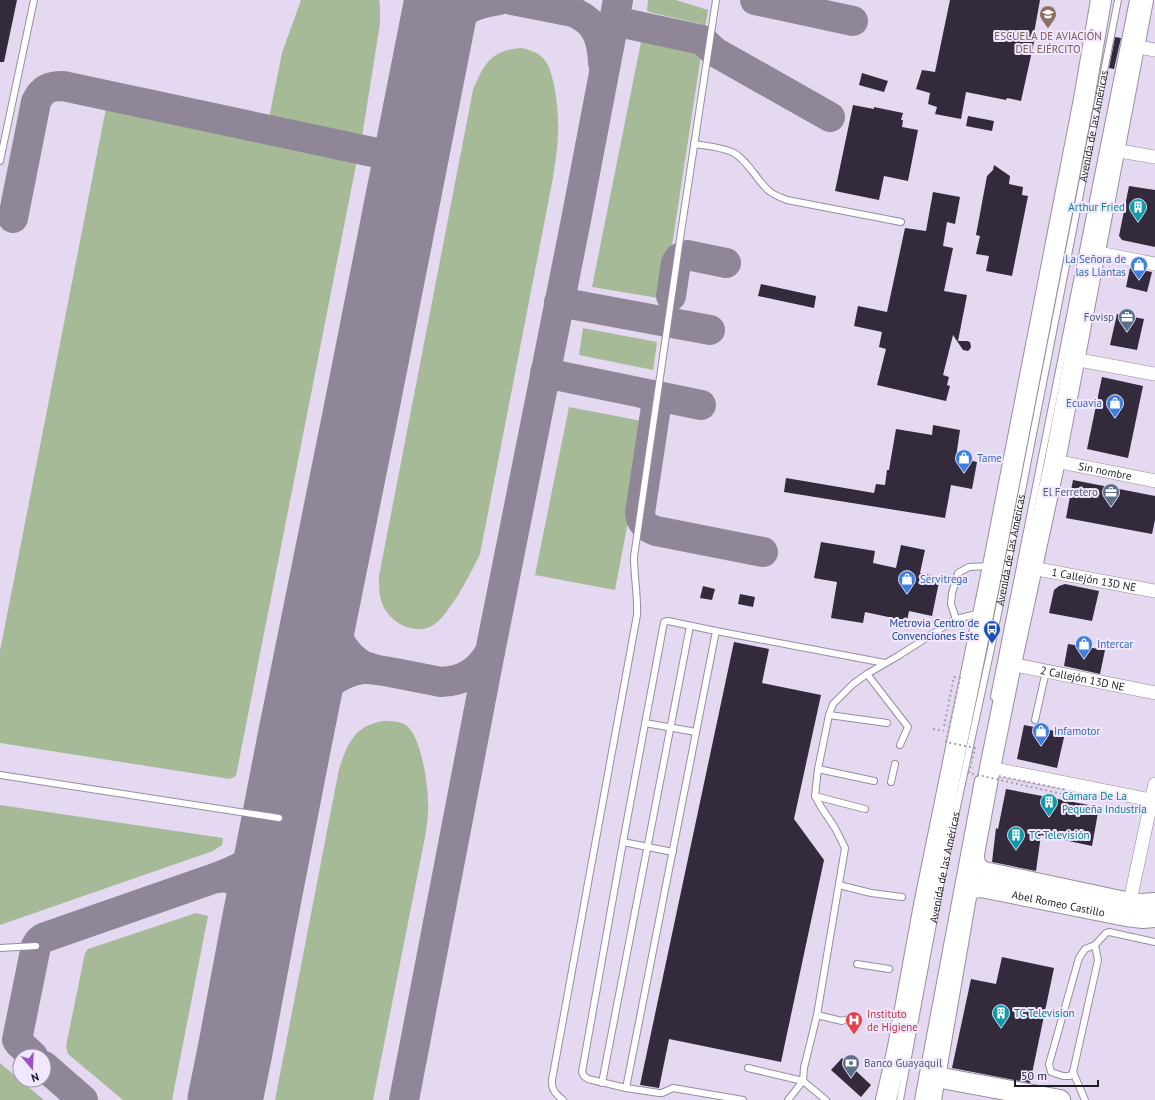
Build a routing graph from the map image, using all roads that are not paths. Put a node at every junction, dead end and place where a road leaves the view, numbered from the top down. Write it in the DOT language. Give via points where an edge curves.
graph roads {
  1 [pos="34,0"];
  2 [pos="716,0"];
  3 [pos="1101,0"];
  4 [pos="1118,0"];
  5 [pos="1133,0"];
  6 [pos="1143,0"];
  7 [pos="1134,46"];
  8 [pos="1155,50"];
  9 [pos="694,144"];
  10 [pos="1114,150"];
  11 [pos="1155,157"];
  12 [pos="0,161"];
  13 [pos="901,222"];
  14 [pos="1094,252"];
  15 [pos="1155,264"];
  16 [pos="1074,359"];
  17 [pos="1155,374"];
  18 [pos="1055,461"];
  19 [pos="1155,481"];
  20 [pos="993,566"];
  21 [pos="1032,568"];
  22 [pos="1155,591"];
  23 [pos="984,612"];
  24 [pos="956,619"];
  25 [pos="690,626"];
  26 [pos="716,631"];
  27 [pos="885,663"];
  28 [pos="1011,664"];
  29 [pos="1046,671"];
  30 [pos="866,674"];
  31 [pos="1155,693"];
  32 [pos="992,706"];
  33 [pos="829,715"];
  34 [pos="1035,720"];
  35 [pos="645,723"];
  36 [pos="887,723"];
  37 [pos="671,727"];
  38 [pos="696,732"];
  39 [pos="900,746"];
  40 [pos="895,764"];
  41 [pos="818,769"];
  42 [pos="989,773"];
  43 [pos="0,775"];
  44 [pos="874,781"];
  45 [pos="891,782"];
  46 [pos="1155,784"];
  47 [pos="815,796"];
  48 [pos="1154,801"];
  49 [pos="865,808"];
  50 [pos="279,818"];
  51 [pos="622,842"];
  52 [pos="648,847"];
  53 [pos="673,852"];
  54 [pos="974,855"];
  55 [pos="838,885"];
  56 [pos="902,897"];
  57 [pos="966,897"];
  58 [pos="1155,902"];
  59 [pos="1128,910"];
  60 [pos="1155,918"];
  61 [pos="1155,942"];
  62 [pos="1094,945"];
  63 [pos="36,946"];
  64 [pos="0,948"];
  65 [pos="857,964"];
  66 [pos="889,969"];
  67 [pos="817,1015"];
  68 [pos="844,1020"];
  69 [pos="748,1068"];
  70 [pos="930,1068"];
  71 [pos="1073,1072"];
  72 [pos="803,1081"];
  73 [pos="602,1083"];
  74 [pos="626,1088"];
  75 [pos="1015,1091"];
  76 [pos="563,1100"];
  77 [pos="743,1100"];
  78 [pos="788,1100"];
  79 [pos="826,1100"];
  80 [pos="886,1100"];
  81 [pos="900,1100"];
  82 [pos="918,1100"];
  83 [pos="931,1100"];
  84 [pos="989,1100"];
  85 [pos="1060,1100"];
  86 [pos="1085,1100"];
  1 -- 12 [label="lane"];
  2 -- 9 [label="lane"];
  3 -- 20 [label="main road, Avenida de las Américas"];
  4 -- 81 [label="lane, Avenida de las Américas" via="992,644 941,881"];
  5 -- 32 [label="lane, Avenida de las Américas"];
  6 -- 7 [label="main road, Avenida de las Américas"];
  7 -- 8 [label="street"];
  7 -- 10 [label="main road, Avenida de las Américas"];
  9 -- 13 [label="lane" via="734,153 768,190 787,200"];
  9 -- 76 [label="lane" via="634,557 637,615 551,1085 554,1092"];
  10 -- 11 [label="street"];
  10 -- 14 [label="main road, Avenida de las Américas"];
  14 -- 15 [label="street"];
  14 -- 16 [label="main road, Avenida de las Américas"];
  16 -- 17 [label="street"];
  16 -- 18 [label="main road, Avenida de las Américas"];
  18 -- 19 [label="street, Sin nombre"];
  18 -- 21 [label="main road, Avenida de las Américas"];
  20 -- 23 [label="main road, Avenida de las Américas"];
  20 -- 24 [label="lane" via="969,567 958,573 951,604"];
  21 -- 22 [label="street, 1 Callejón 13D NE"];
  21 -- 28 [label="main road, Avenida de las Américas"];
  23 -- 24 [label="lane"];
  23 -- 80 [label="main road, Avenida de las Américas"];
  24 -- 27 [label="lane"];
  25 -- 26 [label="lane"];
  25 -- 35 [label="lane" via="664,622"];
  25 -- 37 [label="lane"];
  26 -- 27 [label="lane"];
  26 -- 38 [label="lane"];
  27 -- 30 [label="lane"];
  28 -- 29 [label="street, 2 Callejón 13D NE"];
  28 -- 42 [label="main road, Avenida de las Américas"];
  29 -- 31 [label="street, 2 Callejón 13D NE"];
  29 -- 34 [label="lane"];
  30 -- 33 [label="lane" via="843,693"];
  30 -- 39 [label="lane" via="908,727"];
  33 -- 36 [label="lane"];
  33 -- 41 [label="lane"];
  35 -- 37 [label="lane"];
  35 -- 51 [label="lane"];
  37 -- 38 [label="lane"];
  37 -- 52 [label="lane"];
  38 -- 53 [label="lane"];
  40 -- 45 [label="lane"];
  41 -- 44 [label="lane"];
  41 -- 47 [label="lane"];
  42 -- 48 [label="street"];
  42 -- 54 [label="main road, Avenida de las Américas"];
  42 -- 70 [label="lane, Avenida de las Américas"];
  43 -- 50 [label="lane"];
  46 -- 48 [label="street"];
  47 -- 49 [label="lane"];
  47 -- 55 [label="lane" via="845,848"];
  48 -- 59 [label="street"];
  51 -- 52 [label="lane"];
  51 -- 73 [label="lane" via="582,1072 586,1078"];
  52 -- 53 [label="lane"];
  52 -- 73 [label="lane"];
  53 -- 74 [label="lane"];
  54 -- 57 [label="main road, Avenida de las Américas"];
  54 -- 59 [label="street, Abel Romeo Castillo" via="977,866 984,871"];
  55 -- 56 [label="lane"];
  55 -- 67 [label="lane"];
  57 -- 59 [label="street, Abel Romeo Castillo" via="972,890 981,888"];
  57 -- 70 [label="main road, Avenida de las Américas"];
  58 -- 59 [label="street, Abel Romeo Castillo" via="1141,903"];
  59 -- 60 [label="street, Abel Romeo Castillo" via="1143,919"];
  61 -- 62 [label="lane" via="1109,932"];
  62 -- 71 [label="lane" via="1098,960"];
  62 -- 71 [label="lane" via="1085,950 1079,958 1049,1064 1051,1072 1063,1076 1070,1076"];
  63 -- 64 [label="lane"];
  65 -- 66 [label="lane"];
  67 -- 68 [label="lane"];
  67 -- 72 [label="lane"];
  69 -- 72 [label="lane"];
  70 -- 75 [label="main road"];
  70 -- 82 [label="lane, Avenida de las Américas"];
  70 -- 83 [label="main road, Avenida de las Américas"];
  71 -- 86 [label="lane"];
  72 -- 78 [label="lane"];
  72 -- 79 [label="lane"];
  73 -- 74 [label="lane"];
  74 -- 77 [label="lane" via="661,1094 673,1088"];
  75 -- 84 [label="main road" via="998,1094"];
  75 -- 85 [label="main road"];
}
